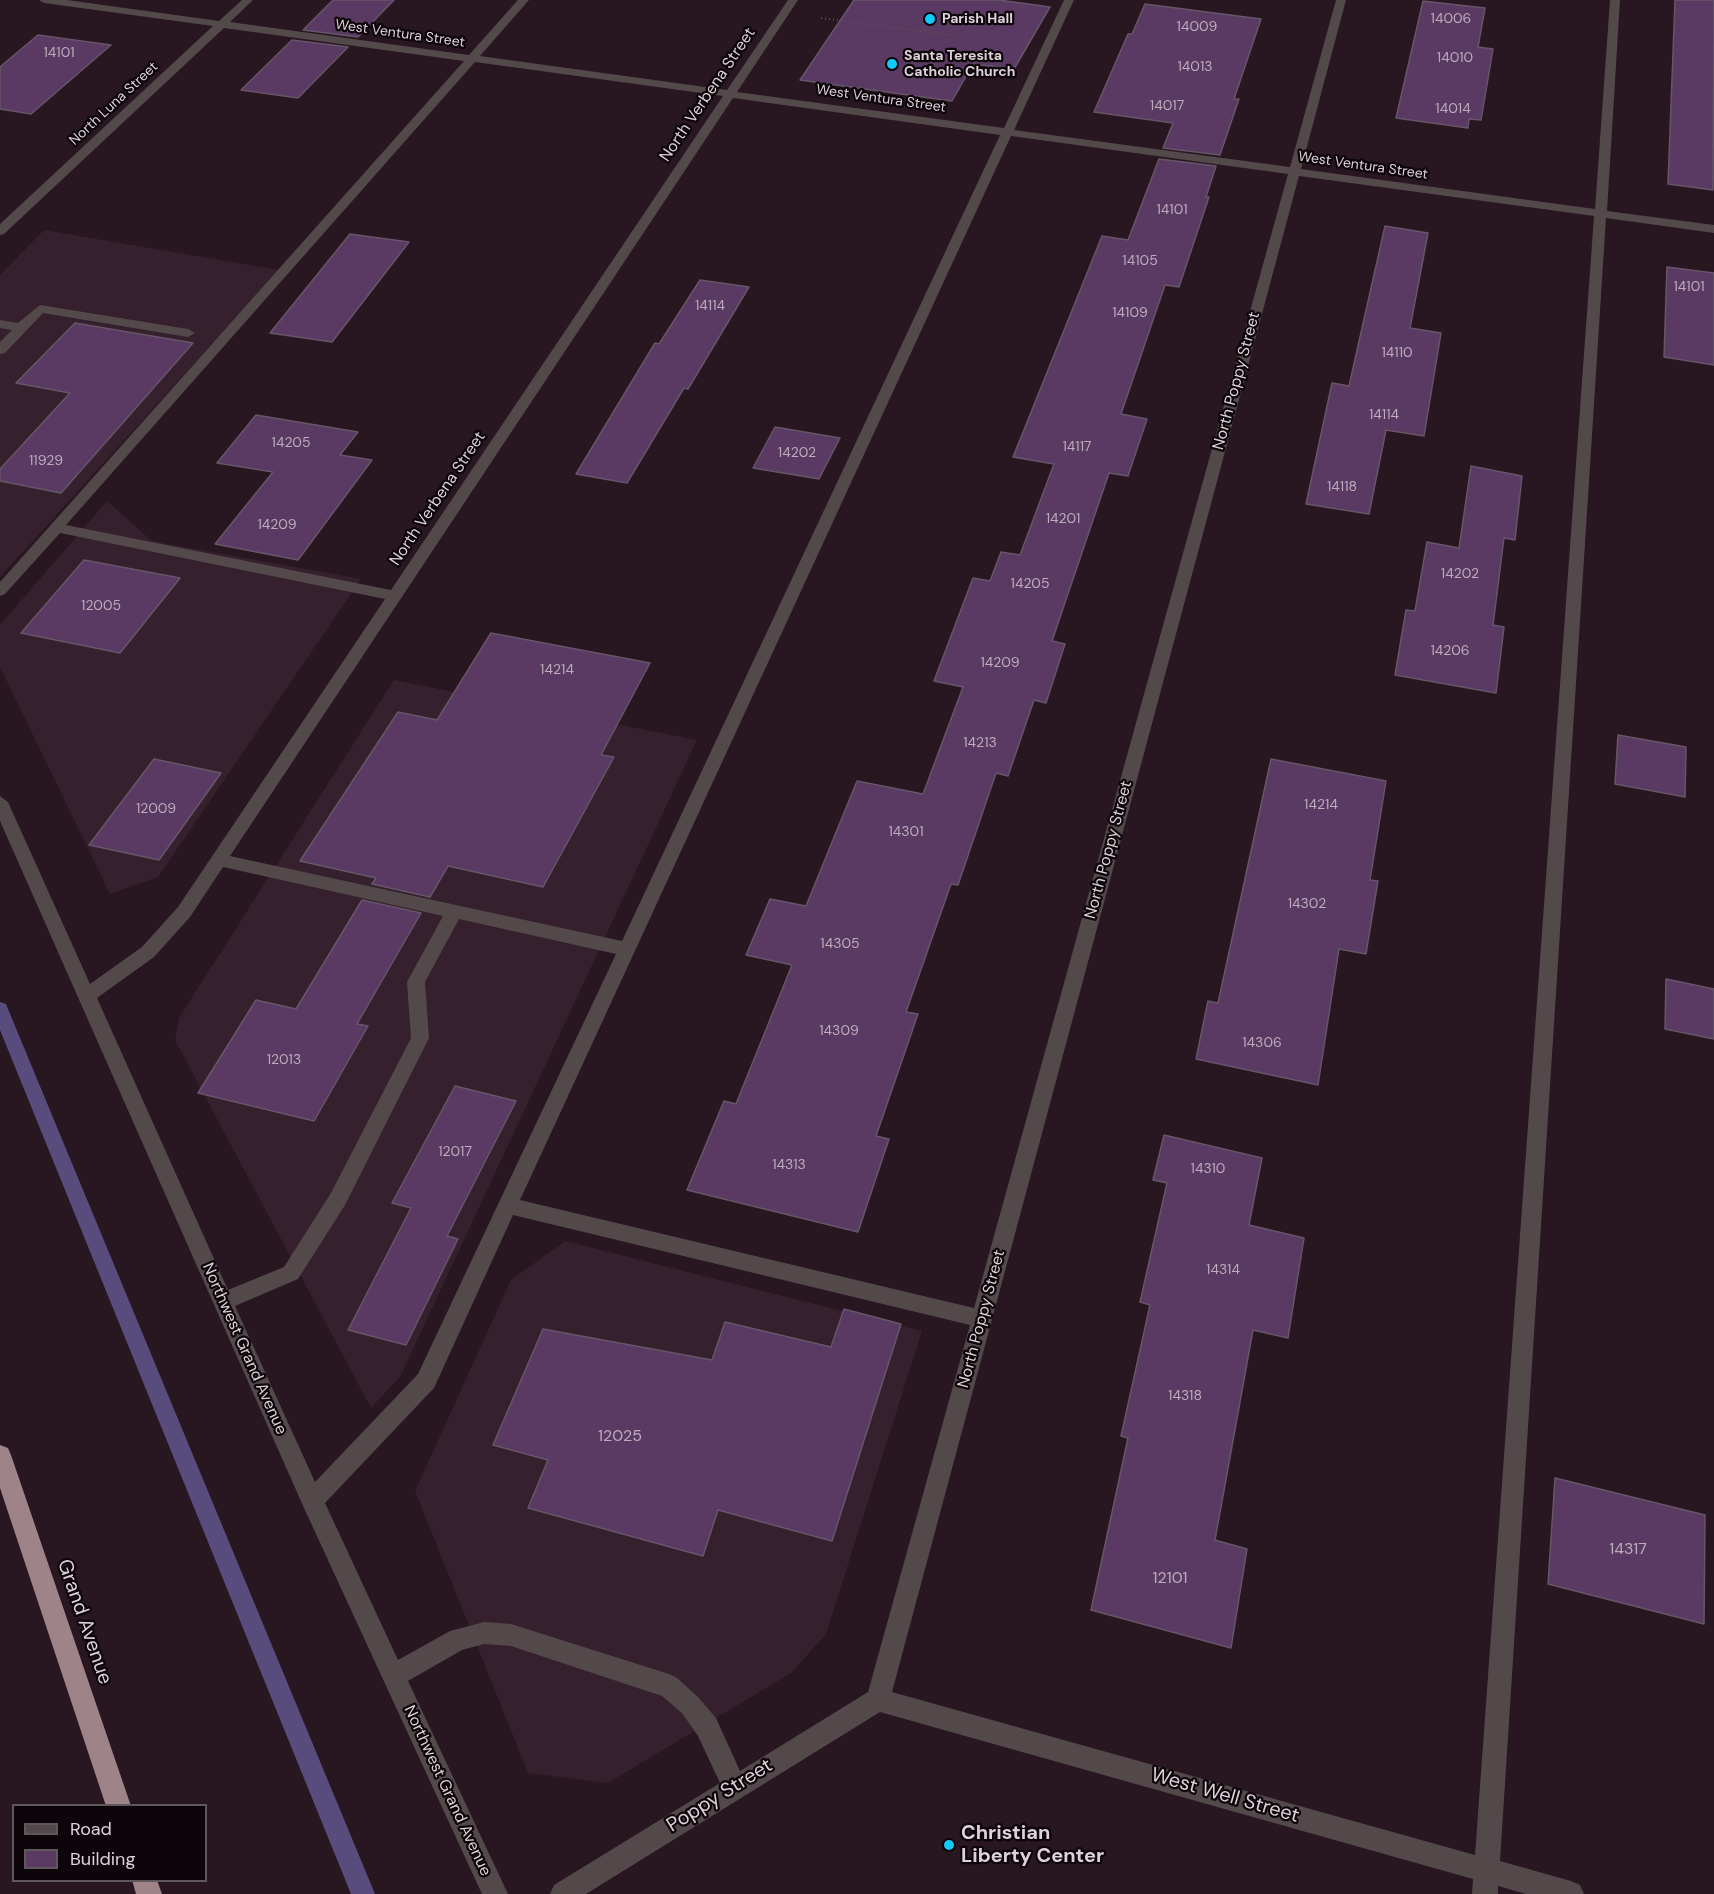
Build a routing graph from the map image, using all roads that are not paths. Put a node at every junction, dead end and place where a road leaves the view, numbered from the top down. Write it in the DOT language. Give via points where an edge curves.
graph roads {
  1 [pos="44,0"];
  2 [pos="248,0"];
  3 [pos="524,0"];
  4 [pos="793,0"];
  5 [pos="1069,0"];
  6 [pos="1341,0"];
  7 [pos="1615,0"];
  8 [pos="221,25"];
  9 [pos="473,58"];
  10 [pos="729,94"];
  11 [pos="1006,132"];
  12 [pos="1294,172"];
  13 [pos="1599,213"];
  14 [pos="1714,229"];
  15 [pos="0,231"];
  16 [pos="0,324"];
  17 [pos="21,328"];
  18 [pos="188,333"];
  19 [pos="0,350"];
  20 [pos="57,528"];
  21 [pos="0,591"];
  22 [pos="395,596"];
  23 [pos="0,802"];
  24 [pos="218,860"];
  25 [pos="453,912"];
  26 [pos="626,949"];
  27 [pos="88,995"];
  28 [pos="507,1205"];
  29 [pos="223,1302"];
  30 [pos="981,1319"];
  31 [pos="0,1455"];
  32 [pos="312,1501"];
  33 [pos="393,1676"];
  34 [pos="878,1700"];
  35 [pos="735,1787"];
  36 [pos="118,1804"];
  37 [pos="1486,1882"];
  38 [pos="495,1894"];
  39 [pos="563,1894"];
  40 [pos="1571,1894"];
  1 -- 8 [label="street, West Ventura Street"];
  2 -- 8 [label="street, North Luna Street"];
  3 -- 9 [label="street"];
  4 -- 10 [label="street, North Verbena Street"];
  5 -- 11 [label="street"];
  6 -- 12 [label="street, North Poppy Street"];
  7 -- 13 [label="street"];
  8 -- 9 [label="street, West Ventura Street"];
  8 -- 15 [label="street, North Luna Street"];
  9 -- 10 [label="street, West Ventura Street"];
  9 -- 20 [label="street"];
  10 -- 11 [label="street, West Ventura Street"];
  10 -- 22 [label="street, North Verbena Street"];
  11 -- 12 [label="street, West Ventura Street"];
  11 -- 26 [label="street"];
  12 -- 13 [label="street, West Ventura Street"];
  12 -- 30 [label="street, North Poppy Street"];
  13 -- 14 [label="street, West Ventura Street"];
  13 -- 37 [label="street"];
  16 -- 17 [label="street"];
  17 -- 18 [label="street" via="40,309"];
  17 -- 19 [label="street"];
  20 -- 21 [label="street"];
  20 -- 22 [label="street"];
  22 -- 24 [label="street, North Verbena Street"];
  23 -- 27 [label="street, Northwest Grand Avenue"];
  24 -- 25 [label="street"];
  24 -- 27 [label="street, North Verbena Street" via="184,912 148,952"];
  25 -- 26 [label="street"];
  25 -- 29 [label="street" via="416,982 420,1038 338,1199 291,1273"];
  26 -- 28 [label="street"];
  27 -- 29 [label="street, Northwest Grand Avenue"];
  28 -- 30 [label="street"];
  28 -- 32 [label="street" via="426,1381"];
  29 -- 32 [label="street, Northwest Grand Avenue"];
  30 -- 34 [label="street, North Poppy Street"];
  31 -- 36 [label="highway, Grand Avenue"];
  32 -- 33 [label="street, Northwest Grand Avenue"];
  33 -- 35 [label="street" via="458,1639 484,1633 511,1635 669,1686 690,1704 707,1727"];
  33 -- 38 [label="street, Northwest Grand Avenue"];
  34 -- 35 [label="street, Poppy Street"];
  34 -- 37 [label="street, West Well Street"];
  35 -- 39 [label="street, Poppy Street"];
  37 -- 40 [label="street, West Well Street"];
}
